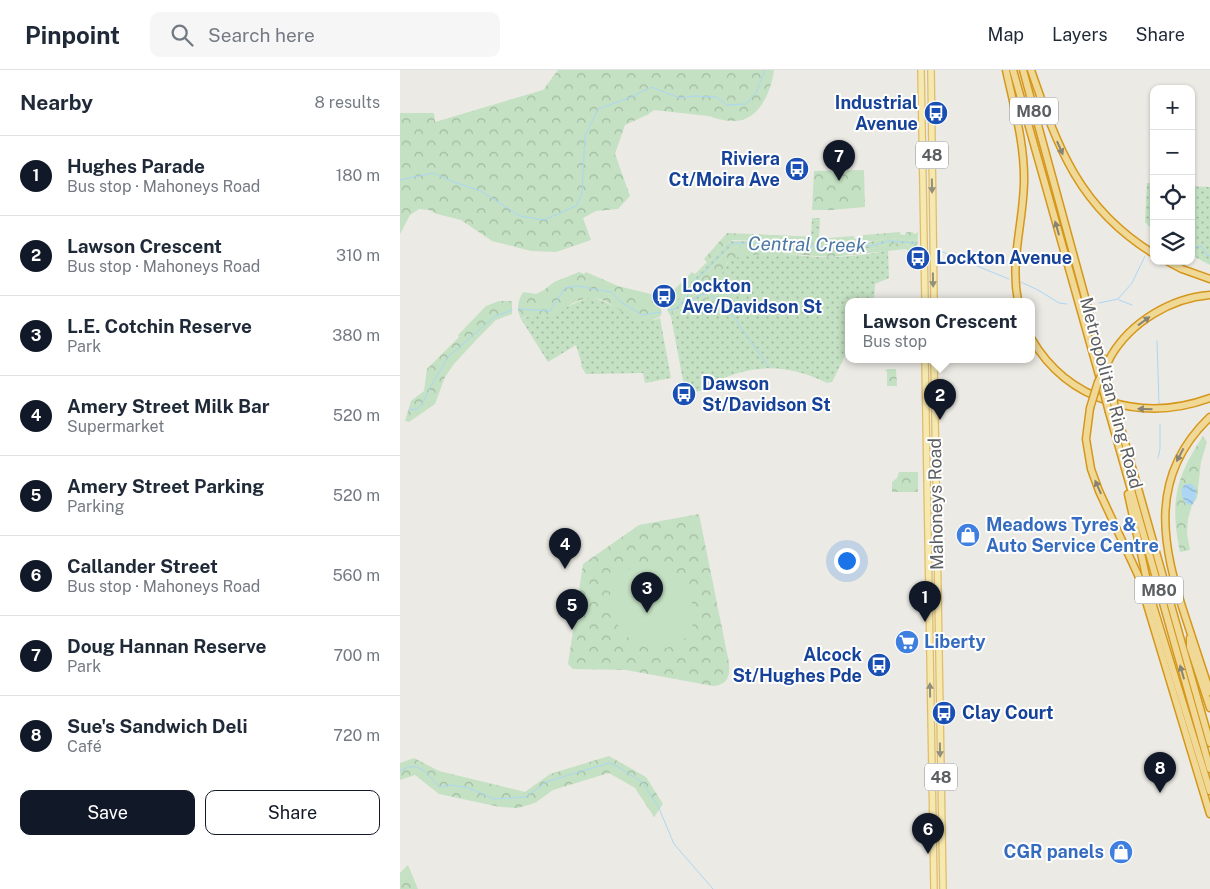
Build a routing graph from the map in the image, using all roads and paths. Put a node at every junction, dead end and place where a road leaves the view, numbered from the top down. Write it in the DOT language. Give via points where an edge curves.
graph roads {
  1 [pos="922,70"];
  2 [pos="931,70"];
  3 [pos="1006,70"];
  4 [pos="1013,70"];
  5 [pos="1023,70"];
  6 [pos="1031,70"];
  7 [pos="924,224"];
  8 [pos="933,224"];
  9 [pos="1150,251"];
  10 [pos="1174,265"];
  11 [pos="1210,279"];
  12 [pos="1210,295"];
  13 [pos="925,298"];
  14 [pos="934,298"];
  15 [pos="1017,298"];
  16 [pos="1035,344"];
  17 [pos="925,363"];
  18 [pos="934,363"];
  19 [pos="1210,398"];
  20 [pos="1210,417"];
  21 [pos="1124,467"];
  22 [pos="1190,632"];
  23 [pos="1182,646"];
  24 [pos="1160,647"];
  25 [pos="1210,692"];
  26 [pos="1210,708"];
  27 [pos="1210,728"];
  28 [pos="1210,743"];
  29 [pos="1210,769"];
  30 [pos="1210,791"];
  31 [pos="1210,803"];
  32 [pos="1210,814"];
  33 [pos="942,851"];
  34 [pos="933,852"];
  35 [pos="934,889"];
  36 [pos="942,889"];
  1 -- 7 [label="main road, 48"];
  2 -- 8 [label="main road, 48, one-way"];
  3 -- 15 [label="highway" via="1023,166 1023,195 1014,265"];
  21 -- 4 [label="highway, Metropolitan Ring Road / M80, one-way, bridge"];
  5 -- 23 [label="highway, Metropolitan Ring Road / M80, bridge"];
  6 -- 9 [label="highway, one-way" via="1056,140 1074,175 1116,225"];
  7 -- 8 [label="main road"];
  7 -- 13 [label="main road, 48"];
  8 -- 14 [label="main road, 48, one-way"];
  10 -- 11 [label="highway"];
  24 -- 12 [label="highway, one-way, bridge" via="1138,575 1091,468 1086,440 1090,408 1111,356 1128,334 1150,316 1182,301"];
  19 -- 16 [label="highway, one-way" via="1159,409 1110,401 1069,382 1048,363"];
  34 -- 17 [label="main road, Mahoneys Road / 48, one-way"];
  18 -- 33 [label="main road, Mahoneys Road / 48, one-way"];
  20 -- 22 [label="highway, one-way" via="1191,438 1178,460 1169,481 1165,505 1170,567"];
  29 -- 21 [label="highway, Metropolitan Ring Road / M80, one-way"];
  21 -- 30 [label="highway" via="1151,599"];
  22 -- 25 [label="highway"];
  22 -- 26 [label="highway" via="1190,647"];
  23 -- 27 [label="highway"];
  23 -- 28 [label="highway, Metropolitan Ring Road / M80"];
  24 -- 31 [label="highway"];
  24 -- 32 [label="highway"];
  33 -- 34 [label="main road"];
  33 -- 36 [label="main road, Mahoneys Road / 48"];
  34 -- 35 [label="main road, Mahoneys Road / 48"];
}
